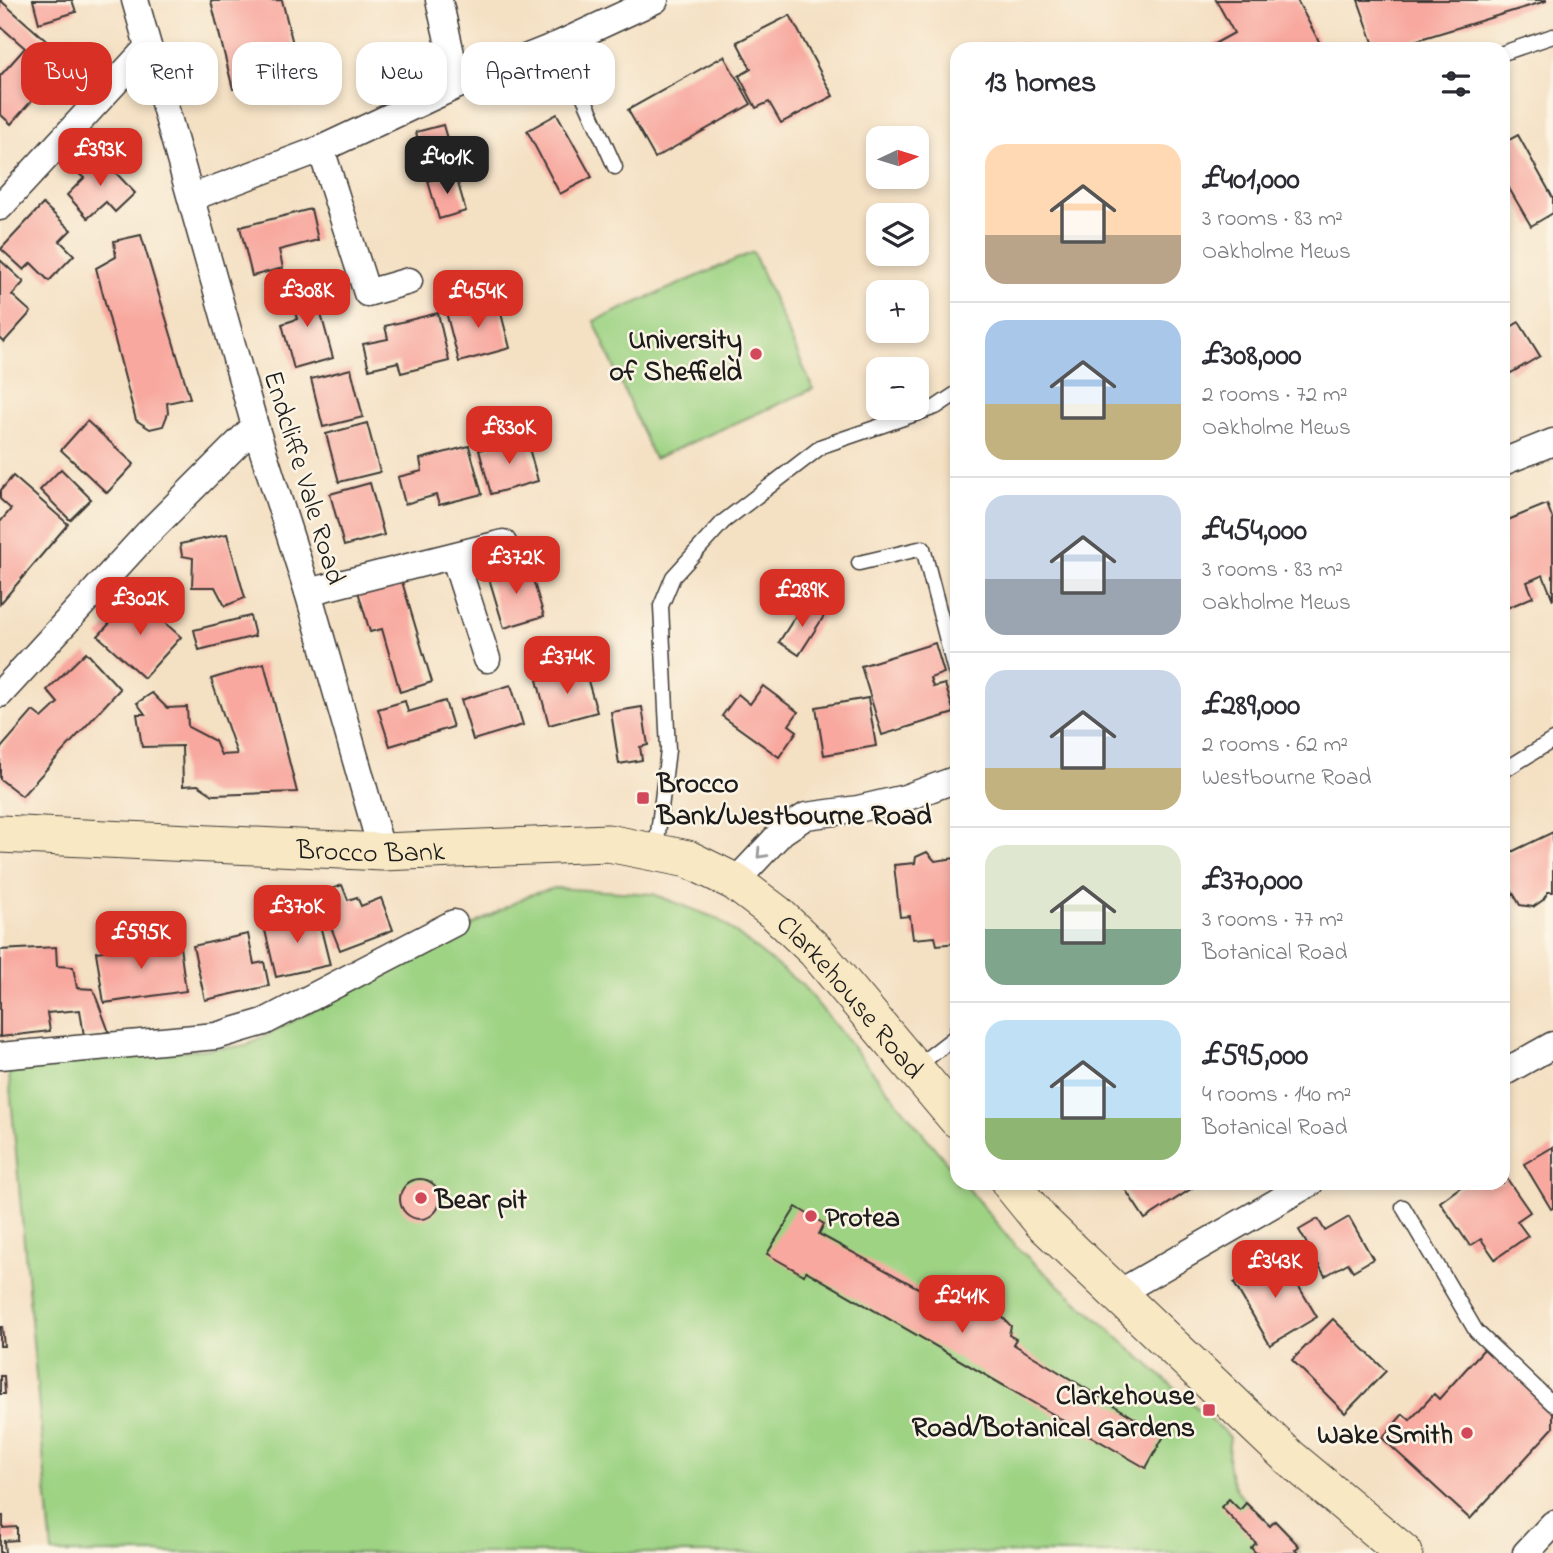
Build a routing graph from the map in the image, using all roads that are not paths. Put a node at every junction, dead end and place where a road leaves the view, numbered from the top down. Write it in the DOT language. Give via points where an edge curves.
graph roads {
  1 [pos="135,0"];
  2 [pos="439,0"];
  3 [pos="655,0"];
  4 [pos="1553,36"];
  5 [pos="147,42"];
  6 [pos="564,42"];
  7 [pos="1510,51"];
  8 [pos="126,71"];
  9 [pos="461,84"];
  10 [pos="458,85"];
  11 [pos="165,105"];
  12 [pos="587,105"];
  13 [pos="321,149"];
  14 [pos="615,167"];
  15 [pos="193,197"];
  16 [pos="0,208"];
  17 [pos="409,281"];
  18 [pos="950,398"];
  19 [pos="255,426"];
  20 [pos="1553,442"];
  21 [pos="1510,459"];
  22 [pos="503,543"];
  23 [pos="454,556"];
  24 [pos="859,563"];
  25 [pos="308,592"];
  26 [pos="950,652"];
  27 [pos="487,659"];
  28 [pos="0,694"];
  29 [pos="1553,740"];
  30 [pos="1510,767"];
  31 [pos="950,787"];
  32 [pos="0,834"];
  33 [pos="382,852"];
  34 [pos="656,852"];
  35 [pos="735,882"];
  36 [pos="454,923"];
  37 [pos="950,1041"];
  38 [pos="1553,1045"];
  39 [pos="0,1056"];
  40 [pos="915,1068"];
  41 [pos="1510,1069"];
  42 [pos="950,1110"];
  43 [pos="1016,1190"];
  44 [pos="1298,1190"];
  45 [pos="1403,1207"];
  46 [pos="1117,1294"];
  47 [pos="1553,1404"];
  48 [pos="1553,1524"];
  49 [pos="1404,1553"];
  50 [pos="1526,1553"];
  1 -- 5 [label="street, Endcliffe Vale Road"];
  2 -- 10 [label="street"];
  3 -- 6 [label="street"];
  4 -- 7 [label="lane"];
  8 -- 16 [label="street"];
  9 -- 10 [label="street"];
  10 -- 13 [label="street"];
  11 -- 15 [label="street, Endcliffe Vale Road"];
  12 -- 14 [label="lane"];
  13 -- 15 [label="street"];
  13 -- 17 [label="street" via="367,293"];
  15 -- 19 [label="street, Endcliffe Vale Road"];
  18 -- 34 [label="lane" via="936,407 821,446 723,522 673,577 661,606 668,750"];
  19 -- 25 [label="street, Endcliffe Vale Road"];
  19 -- 28 [label="street" via="146,535"];
  20 -- 21 [label="street"];
  22 -- 23 [label="street"];
  23 -- 25 [label="street"];
  23 -- 27 [label="street"];
  24 -- 26 [label="lane" via="923,548"];
  25 -- 33 [label="street, Endcliffe Vale Road"];
  29 -- 30 [label="lane"];
  31 -- 35 [label="street, one-way" via="858,809 806,816 782,832"];
  32 -- 33 [label="main road, Brocco Bank"];
  33 -- 34 [label="main road, Brocco Bank" via="608,843"];
  34 -- 35 [label="main road, Brocco Bank" via="688,859"];
  35 -- 40 [label="main road, Clarkehouse Road" via="815,950"];
  36 -- 39 [label="street" via="264,1022 216,1036"];
  37 -- 40 [label="lane"];
  38 -- 41 [label="street"];
  40 -- 42 [label="main road, Clarkehouse Road"];
  43 -- 46 [label="main road" via="1041,1221"];
  44 -- 46 [label="street"];
  45 -- 47 [label="lane" via="1476,1331"];
  46 -- 49 [label="main road" via="1289,1457"];
  48 -- 50 [label="street"];
}
